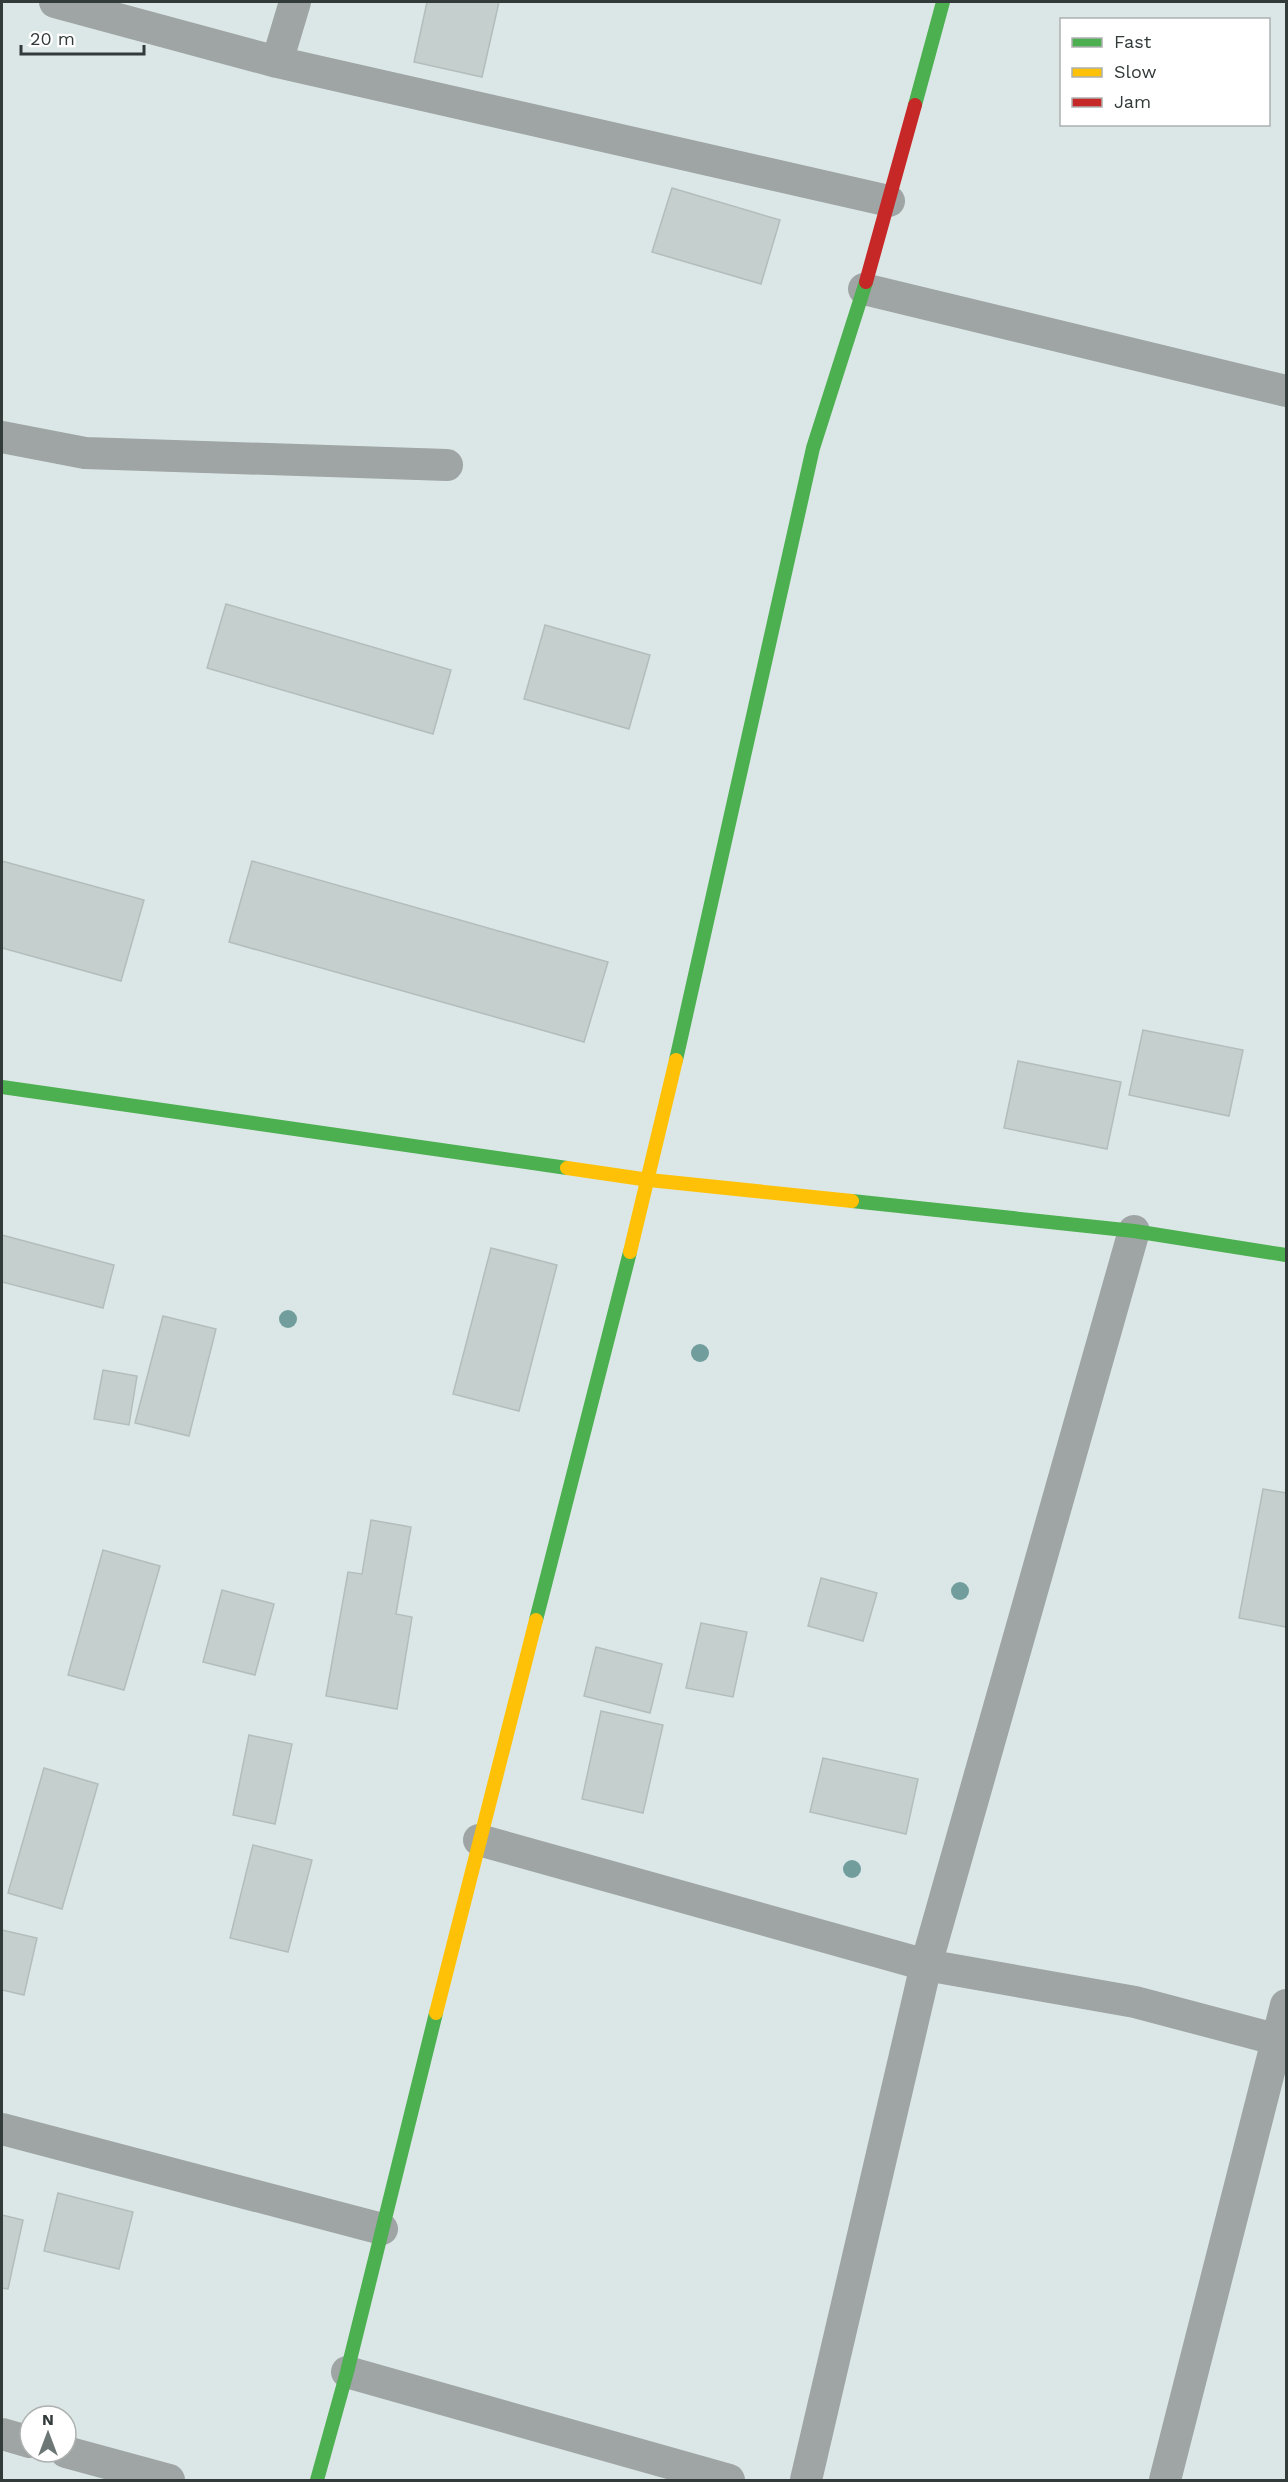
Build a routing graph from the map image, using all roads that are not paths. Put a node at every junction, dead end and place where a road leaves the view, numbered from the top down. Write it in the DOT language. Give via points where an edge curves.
graph roads {
  1 [pos="55,2"];
  2 [pos="295,2"];
  3 [pos="943,2"];
  4 [pos="277,62"];
  5 [pos="889,201"];
  6 [pos="864,289"];
  7 [pos="1287,391"];
  8 [pos="2,437"];
  9 [pos="447,465"];
  10 [pos="2,1087"];
  11 [pos="650,1180"];
  12 [pos="1134,1231"];
  13 [pos="1287,1255"];
  14 [pos="479,1840"];
  15 [pos="926,1965"];
  16 [pos="1287,2005"];
  17 [pos="1283,2041"];
  18 [pos="2,2129"];
  19 [pos="382,2229"];
  20 [pos="347,2372"];
  21 [pos="2,2434"];
  22 [pos="18,2439"];
  23 [pos="78,2455"];
  24 [pos="169,2481"];
  25 [pos="317,2481"];
  26 [pos="729,2481"];
  27 [pos="806,2481"];
  28 [pos="1165,2481"];
  1 -- 4 [label="street"];
  2 -- 4 [label="street"];
  3 -- 5 [label="street"];
  4 -- 5 [label="street"];
  5 -- 6 [label="street"];
  6 -- 7 [label="street"];
  6 -- 11 [label="street" via="813,448"];
  8 -- 9 [label="street" via="85,453"];
  10 -- 11 [label="street"];
  11 -- 12 [label="street"];
  11 -- 14 [label="street"];
  12 -- 13 [label="street"];
  12 -- 15 [label="street"];
  14 -- 15 [label="street"];
  14 -- 19 [label="street"];
  15 -- 17 [label="street" via="1135,2002"];
  15 -- 27 [label="street"];
  16 -- 17 [label="street"];
  17 -- 28 [label="street"];
  18 -- 19 [label="street"];
  19 -- 20 [label="street"];
  20 -- 25 [label="street"];
  20 -- 26 [label="street"];
  21 -- 22 [label="street"];
  23 -- 24 [label="street"];
}
